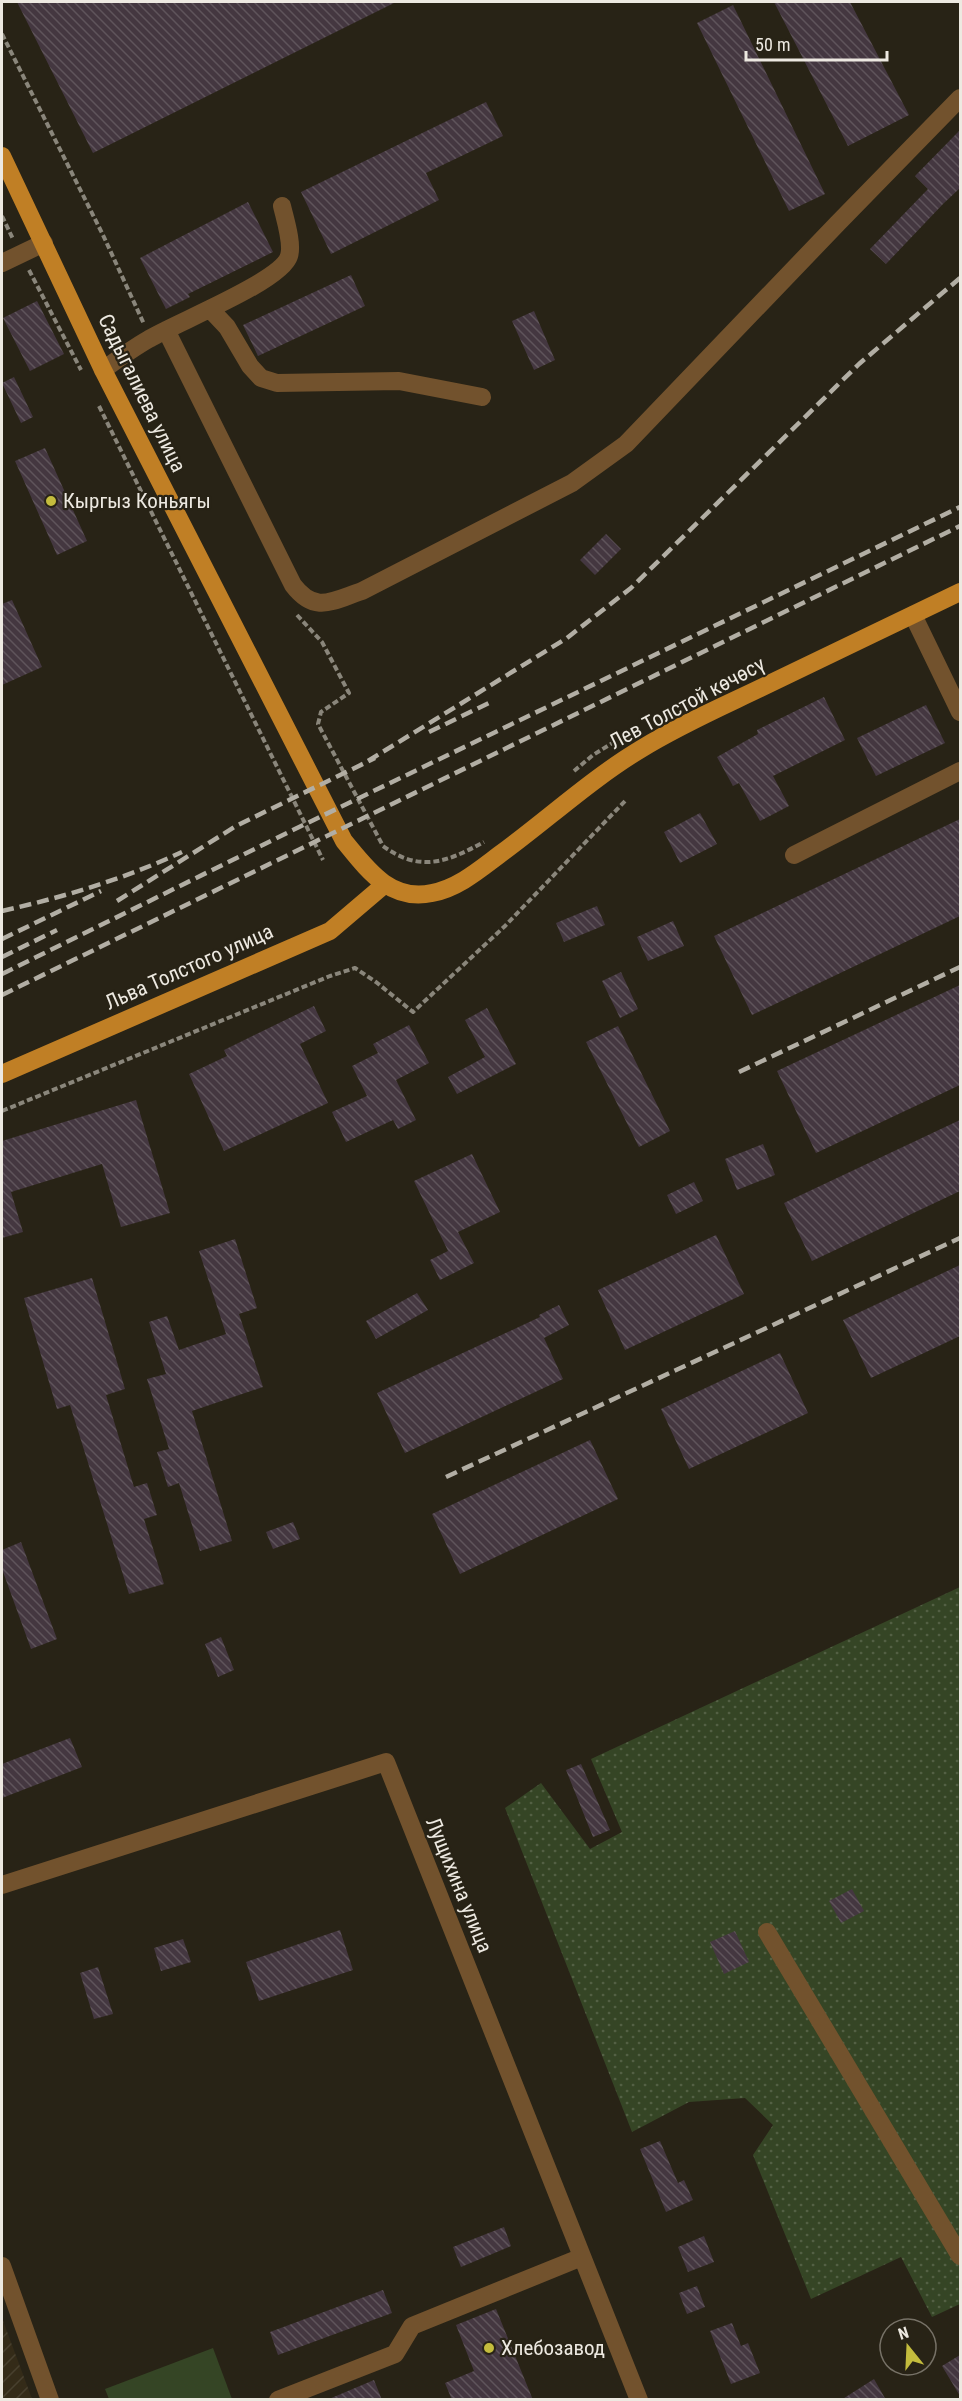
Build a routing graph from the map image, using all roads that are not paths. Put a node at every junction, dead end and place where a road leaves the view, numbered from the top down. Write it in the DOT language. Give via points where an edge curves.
graph roads {
  1 [pos="960,98"];
  2 [pos="2,156"];
  3 [pos="282,206"];
  4 [pos="44,243"];
  5 [pos="2,263"];
  6 [pos="210,309"];
  7 [pos="166,330"];
  8 [pos="103,369"];
  9 [pos="482,397"];
  10 [pos="960,592"];
  11 [pos="913,615"];
  12 [pos="960,712"];
  13 [pos="960,771"];
  14 [pos="794,855"];
  15 [pos="384,885"];
  16 [pos="2,1074"];
  17 [pos="2,1885"];
  18 [pos="767,1932"];
  19 [pos="960,2256"];
  20 [pos="582,2257"];
  21 [pos="2,2266"];
  22 [pos="50,2400"];
  23 [pos="278,2400"];
  24 [pos="639,2400"];
  1 -- 7 [label="street" via="626,444 572,483 362,591 336,600 313,603 293,585"];
  2 -- 4 [label="main road, Садыгалиева улица"];
  3 -- 6 [label="street" via="290,256 278,272"];
  4 -- 5 [label="street"];
  4 -- 8 [label="main road, Садыгалиева улица"];
  6 -- 7 [label="street"];
  6 -- 9 [label="street" via="261,378 277,383 399,381"];
  7 -- 8 [label="street"];
  8 -- 15 [label="main road, Садыгалиева улица" via="344,841"];
  10 -- 11 [label="main road, Лев Толстой көчөсү"];
  11 -- 12 [label="street"];
  11 -- 15 [label="main road, Лев Толстой көчөсү" via="695,719 641,749 464,881 432,893 410,893"];
  13 -- 14 [label="street"];
  15 -- 16 [label="main road, Льва Толстого улица" via="330,931"];
  17 -- 20 [label="street, Лущихина улица" via="386,1762"];
  18 -- 19 [label="street"];
  20 -- 23 [label="street" via="412,2326 395,2354"];
  20 -- 24 [label="street, Лущихина улица"];
  21 -- 22 [label="street"];
}
